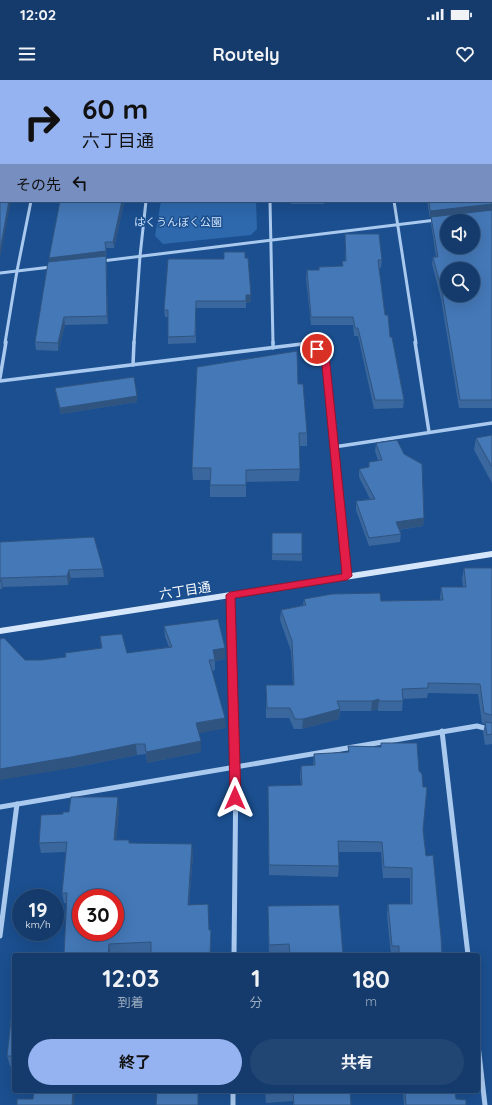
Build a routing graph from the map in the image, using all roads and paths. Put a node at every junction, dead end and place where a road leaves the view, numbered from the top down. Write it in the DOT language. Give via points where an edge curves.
graph roads {
  1 [pos="31,202"];
  2 [pos="146,202"];
  3 [pos="270,202"];
  4 [pos="394,202"];
  5 [pos="437,220"];
  6 [pos="398,224"];
  7 [pos="271,240"];
  8 [pos="140,256"];
  9 [pos="94,262"];
  10 [pos="56,266"];
  11 [pos="17,271"];
  12 [pos="0,273"];
  13 [pos="273,348"];
  14 [pos="133,365"];
  15 [pos="0,379"];
  16 [pos="492,423"];
  17 [pos="429,432"];
  18 [pos="334,446"];
  19 [pos="492,554"];
  20 [pos="347,576"];
  21 [pos="230,595"];
  22 [pos="0,631"];
  23 [pos="492,730"];
  24 [pos="442,732"];
  25 [pos="236,766"];
  26 [pos="17,804"];
  27 [pos="0,807"];
  28 [pos="0,936"];
  29 [pos="234,953"];
  30 [pos="468,953"];
  31 [pos="480,1062"];
  32 [pos="233,1093"];
  33 [pos="233,1105"];
  34 [pos="485,1105"];
  1 -- 11 [label="street"];
  2 -- 8 [label="street"];
  3 -- 7 [label="street"];
  4 -- 6 [label="street"];
  5 -- 6 [label="street"];
  6 -- 7 [label="street"];
  6 -- 17 [label="street"];
  7 -- 8 [label="street"];
  7 -- 13 [label="street"];
  8 -- 9 [label="street"];
  8 -- 14 [label="street"];
  10 -- 11 [label="street"];
  11 -- 12 [label="street"];
  11 -- 15 [label="street"];
  13 -- 14 [label="street"];
  13 -- 18 [label="street" via="310,343 325,355"];
  14 -- 15 [label="street"];
  16 -- 17 [label="street"];
  17 -- 18 [label="street"];
  18 -- 20 [label="street"];
  19 -- 20 [label="street, 六丁目通"];
  20 -- 21 [label="street, 六丁目通"];
  21 -- 22 [label="street, 六丁目通"];
  21 -- 25 [label="street"];
  23 -- 24 [label="street" via="476,726"];
  24 -- 25 [label="street"];
  24 -- 30 [label="street"];
  25 -- 26 [label="street"];
  25 -- 29 [label="street"];
  26 -- 27 [label="street"];
  26 -- 28 [label="street"];
  31 -- 34 [label="street"];
  32 -- 33 [label="street"];
}
